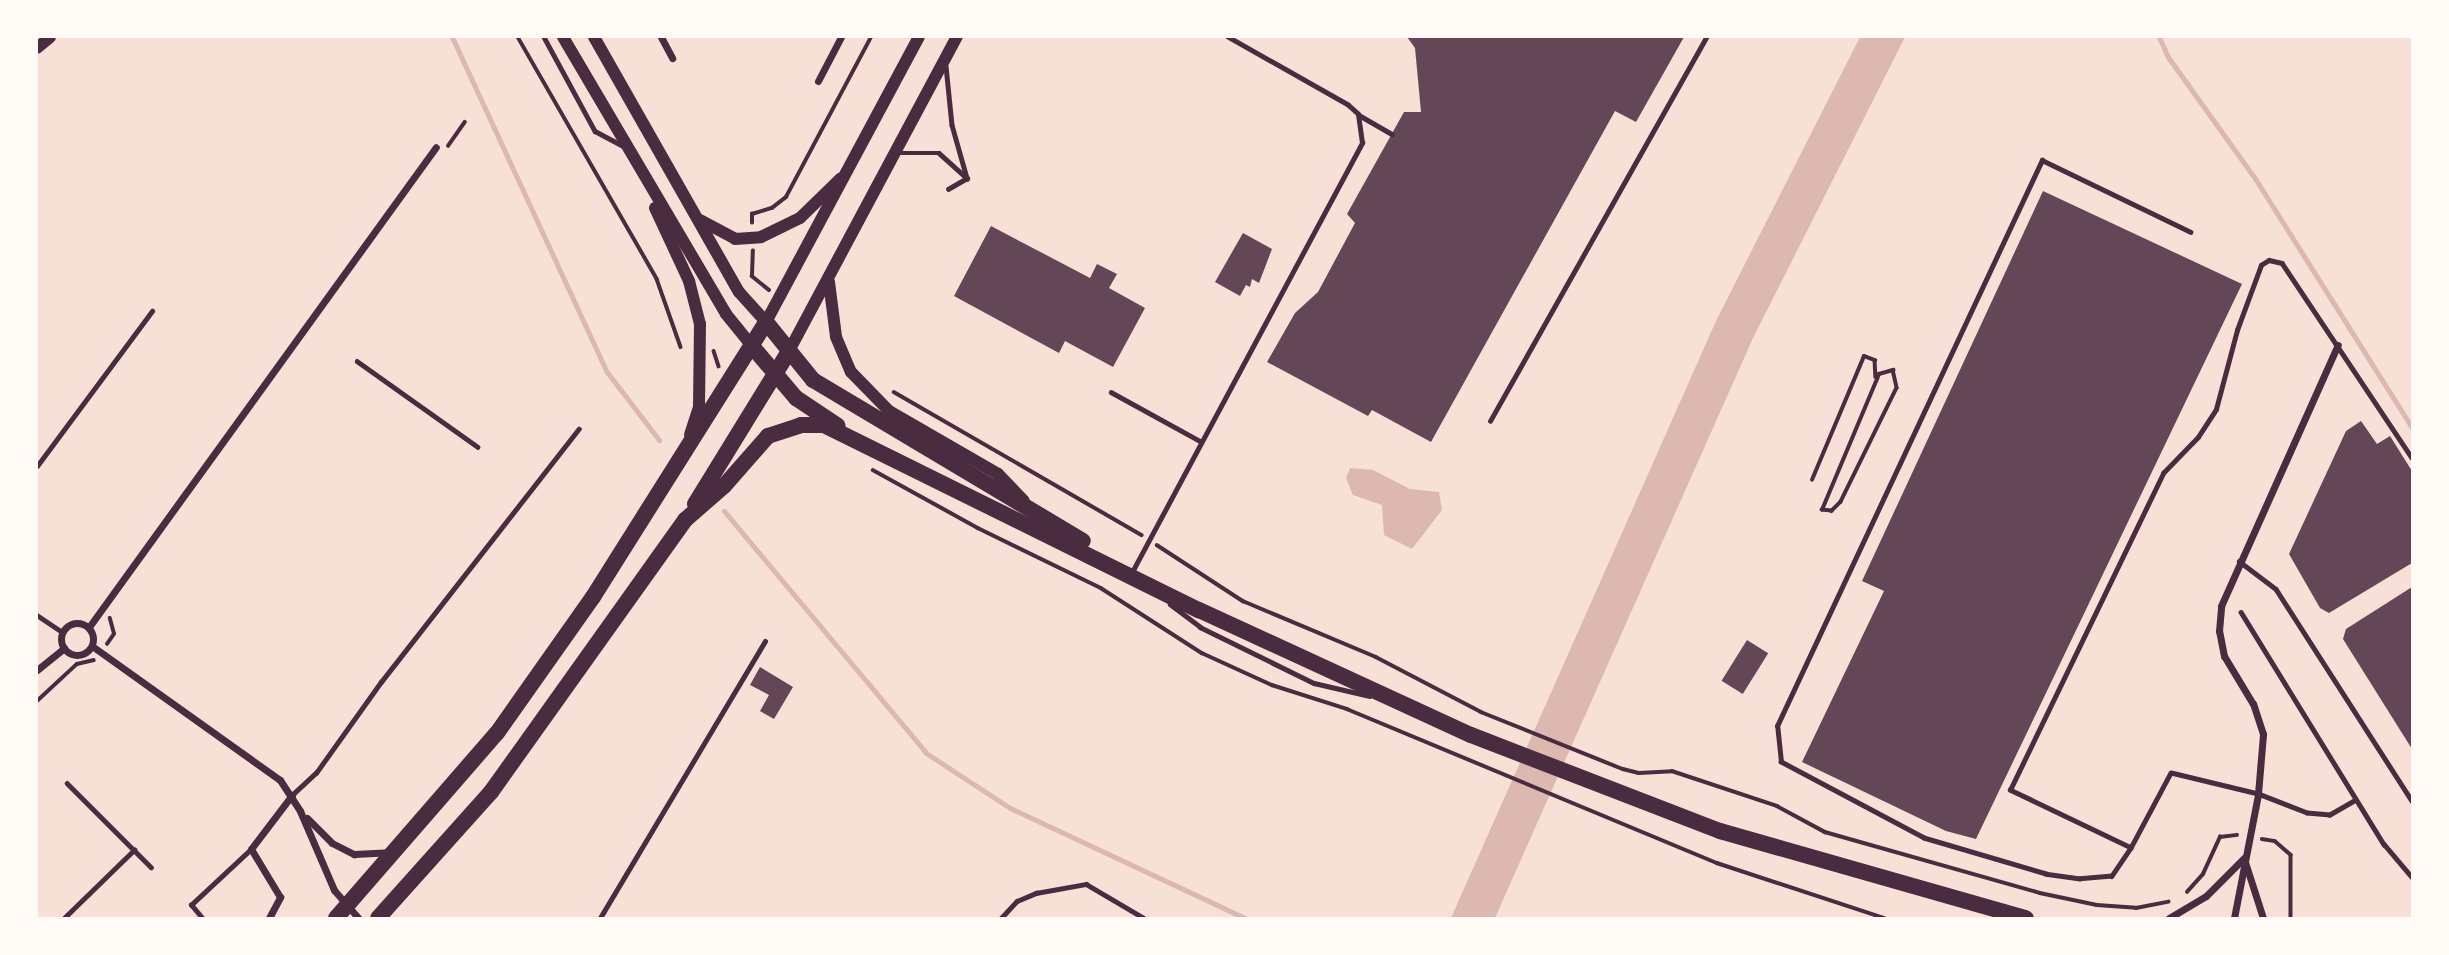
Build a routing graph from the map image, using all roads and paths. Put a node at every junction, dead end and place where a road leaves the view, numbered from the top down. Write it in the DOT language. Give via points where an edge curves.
graph roads {
  1 [pos="50,37"];
  2 [pos="518,37"];
  3 [pos="544,37"];
  4 [pos="563,37"];
  5 [pos="596,37"];
  6 [pos="661,37"];
  7 [pos="841,37"];
  8 [pos="871,37"];
  9 [pos="919,37"];
  10 [pos="957,37"];
  11 [pos="1228,37"];
  12 [pos="1706,37"];
  13 [pos="37,48"];
  14 [pos="946,57"];
  15 [pos="672,58"];
  16 [pos="818,80"];
  17 [pos="1358,114"];
  18 [pos="1392,134"];
  19 [pos="436,147"];
  20 [pos="627,148"];
  21 [pos="895,153"];
  22 [pos="849,171"];
  23 [pos="967,178"];
  24 [pos="948,190"];
  25 [pos="752,214"];
  26 [pos="694,216"];
  27 [pos="2190,232"];
  28 [pos="753,247"];
  29 [pos="752,276"];
  30 [pos="829,282"];
  31 [pos="152,311"];
  32 [pos="766,323"];
  33 [pos="751,345"];
  34 [pos="2338,345"];
  35 [pos="711,346"];
  36 [pos="681,347"];
  37 [pos="789,351"];
  38 [pos="358,361"];
  39 [pos="775,374"];
  40 [pos="727,382"];
  41 [pos="1875,383"];
  42 [pos="887,387"];
  43 [pos="1111,392"];
  44 [pos="1490,421"];
  45 [pos="579,429"];
  46 [pos="854,437"];
  47 [pos="1200,441"];
  48 [pos="478,447"];
  49 [pos="683,456"];
  50 [pos="2412,458"];
  51 [pos="37,466"];
  52 [pos="866,466"];
  53 [pos="1812,480"];
  54 [pos="1029,506"];
  55 [pos="685,520"];
  56 [pos="1144,537"];
  57 [pos="1153,543"];
  58 [pos="2238,560"];
  59 [pos="1132,573"];
  60 [pos="2241,612"];
  61 [pos="37,615"];
  62 [pos="89,627"];
  63 [pos="62,632"];
  64 [pos="765,641"];
  65 [pos="92,646"];
  66 [pos="64,648"];
  67 [pos="102,652"];
  68 [pos="37,670"];
  69 [pos="37,701"];
  70 [pos="1690,776"];
  71 [pos="67,783"];
  72 [pos="2258,794"];
  73 [pos="292,795"];
  74 [pos="2356,800"];
  75 [pos="2412,802"];
  76 [pos="300,811"];
  77 [pos="402,846"];
  78 [pos="2131,848"];
  79 [pos="251,849"];
  80 [pos="134,850"];
  81 [pos="2244,857"];
  82 [pos="151,867"];
  83 [pos="2412,877"];
  84 [pos="347,915"];
  85 [pos="64,918"];
  86 [pos="202,918"];
  87 [pos="269,918"];
  88 [pos="378,918"];
  89 [pos="600,918"];
  90 [pos="1001,918"];
  91 [pos="1144,918"];
  92 [pos="1884,918"];
  93 [pos="2026,918"];
  94 [pos="2169,918"];
  95 [pos="2234,918"];
  96 [pos="2263,918"];
  1 -- 13 [label="street"];
  2 -- 36 [label="path" via="657,279"];
  3 -- 20 [label="lane" via="595,131"];
  4 -- 20 [label="street"];
  5 -- 26 [label="street"];
  6 -- 15 [label="street"];
  7 -- 16 [label="street"];
  8 -- 25 [label="path" via="786,197 772,208"];
  9 -- 22 [label="street"];
  10 -- 14 [label="street"];
  11 -- 17 [label="lane"];
  12 -- 44 [label="lane"];
  14 -- 21 [label="street"];
  14 -- 23 [label="lane" via="952,125"];
  17 -- 18 [label="lane"];
  17 -- 47 [label="lane" via="1363,143 1356,162"];
  19 -- 62 [label="street"];
  20 -- 33 [label="street" via="726,314"];
  20 -- 49 [label="street" via="689,281 700,324 699,407"];
  21 -- 23 [label="lane" via="939,153"];
  21 -- 30 [label="street"];
  22 -- 26 [label="street" via="800,218 761,237 735,239"];
  22 -- 32 [label="street"];
  23 -- 24 [label="lane"];
  26 -- 32 [label="street" via="739,292"];
  27 -- 78 [label="lane" via="2042,160 1777,726 1782,762 1924,838 2046,874 2080,879 2112,876"];
  28 -- 29 [label="path"];
  30 -- 37 [label="street"];
  30 -- 54 [label="street" via="836,337 851,372 889,411 998,474"];
  31 -- 51 [label="lane"];
  32 -- 33 [label="main road"];
  32 -- 37 [label="main road"];
  33 -- 39 [label="main road"];
  33 -- 40 [label="main road"];
  34 -- 50 [label="lane"];
  34 -- 58 [label="street"];
  34 -- 78 [label="lane" via="2282,263 2269,260 2261,265 2237,330 2216,409 2198,437 2163,473 2010,790"];
  35 -- 40 [label="path"];
  37 -- 39 [label="main road"];
  37 -- 54 [label="main road" via="813,380"];
  38 -- 48 [label="lane"];
  39 -- 46 [label="main road" via="796,398"];
  39 -- 55 [label="main road"];
  40 -- 49 [label="main road"];
  41 -- 41 [label="path" via="1838,472 1822,510 1832,511 1841,502 1899,383 1896,373 1889,370"];
  41 -- 53 [label="path" via="1875,360 1864,356"];
  42 -- 56 [label="path"];
  43 -- 47 [label="lane"];
  45 -- 73 [label="lane" via="380,682 316,773"];
  46 -- 55 [label="main road" via="824,425 801,425 768,436"];
  46 -- 59 [label="main road"];
  47 -- 59 [label="lane"];
  49 -- 77 [label="main road" via="498,733"];
  52 -- 92 [label="path" via="1101,588 1202,653 1272,685 1347,709 1735,869"];
  54 -- 59 [label="main road"];
  55 -- 88 [label="main road" via="491,792"];
  57 -- 70 [label="path" via="1243,601 1376,657 1481,712 1623,769"];
  58 -- 72 [label="street" via="2221,606 2219,631 2224,656 2253,704 2263,734"];
  58 -- 75 [label="lane" via="2276,589"];
  59 -- 93 [label="main road" via="1199,610 1402,704 1611,792 1720,831"];
  60 -- 74 [label="lane"];
  61 -- 63 [label="lane"];
  62 -- 63 [label="street" via="75,622"];
  62 -- 65 [label="street"];
  63 -- 66 [label="street"];
  64 -- 89 [label="lane"];
  65 -- 66 [label="street" via="79,655"];
  65 -- 67 [label="street"];
  66 -- 68 [label="street"];
  67 -- 69 [label="path" via="90,664 76,664"];
  67 -- 73 [label="street" via="280,780"];
  71 -- 80 [label="lane"];
  72 -- 74 [label="lane" via="2287,807 2330,815"];
  72 -- 78 [label="lane" via="2171,773"];
  72 -- 81 [label="street"];
  73 -- 76 [label="street"];
  73 -- 79 [label="street"];
  74 -- 83 [label="lane" via="2401,869"];
  76 -- 77 [label="street" via="332,843 354,854 373,856"];
  76 -- 84 [label="street"];
  77 -- 84 [label="main road"];
  79 -- 86 [label="lane" via="191,905"];
  79 -- 87 [label="street" via="280,897"];
  80 -- 82 [label="lane"];
  80 -- 85 [label="lane"];
  81 -- 94 [label="street" via="2206,896"];
  81 -- 95 [label="street"];
  81 -- 96 [label="street"];
  90 -- 91 [label="lane" via="1017,901 1036,893 1087,884"];
}
